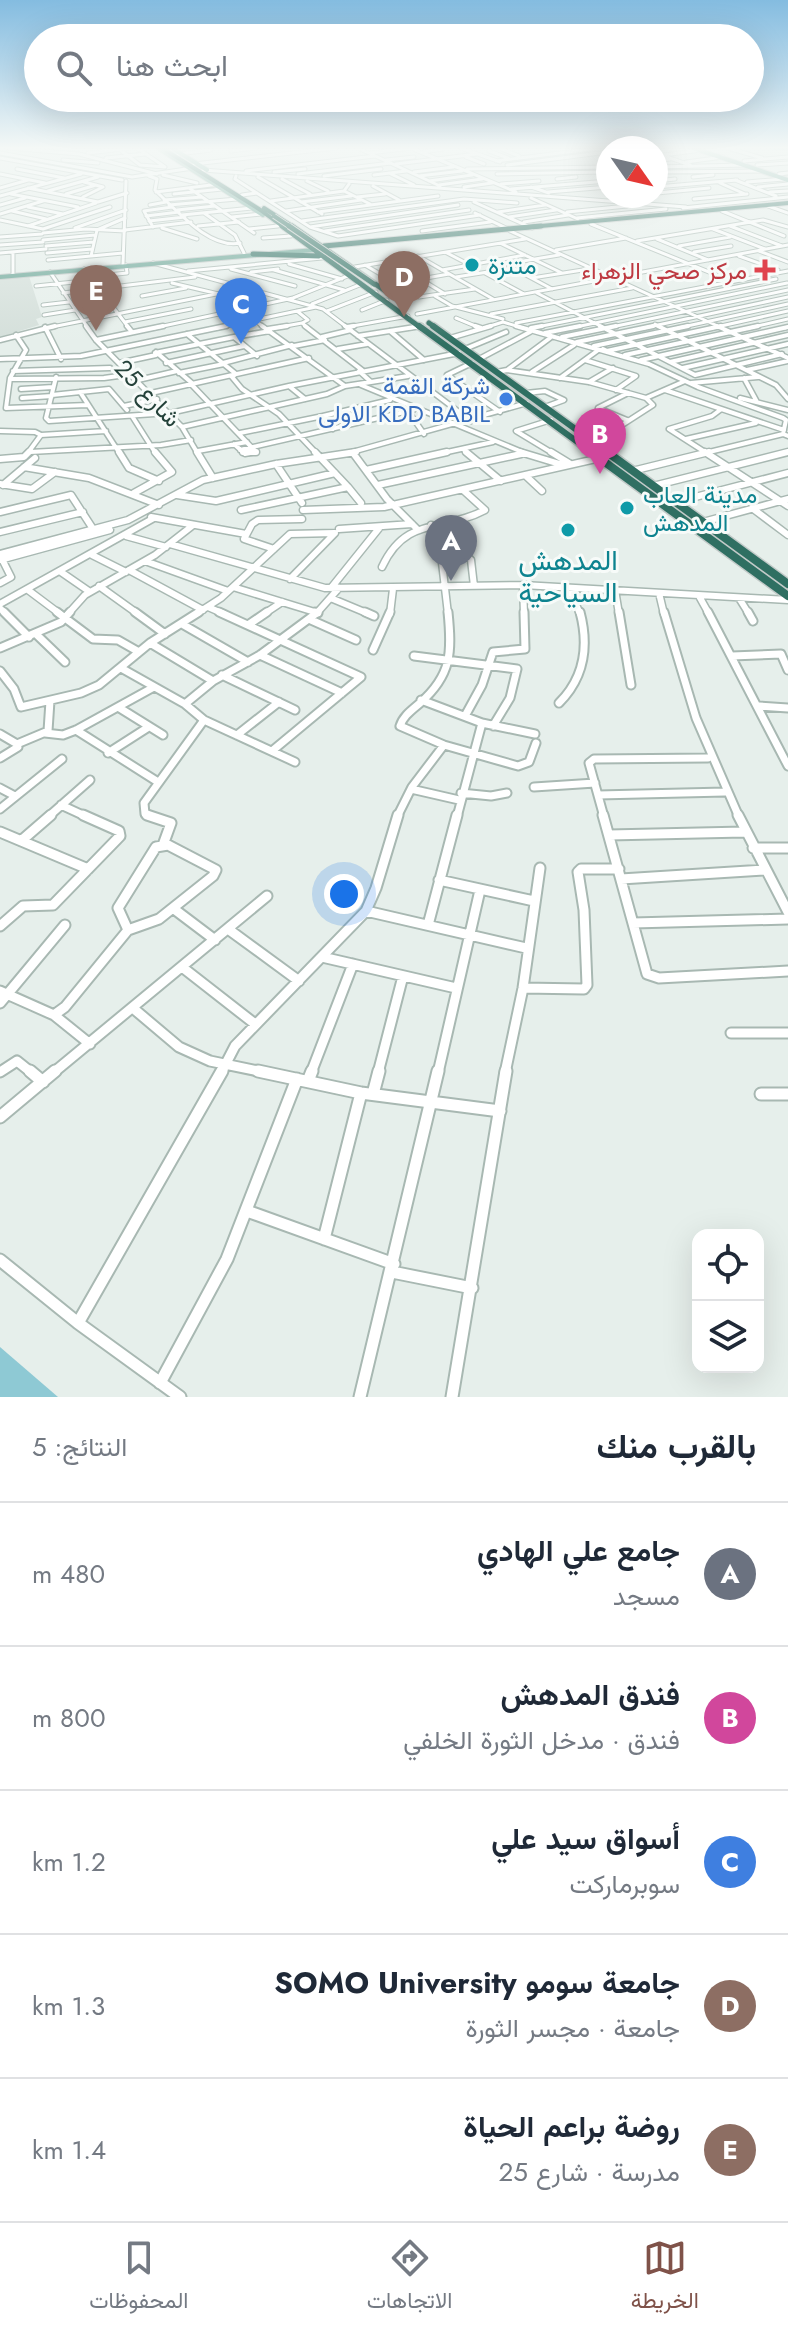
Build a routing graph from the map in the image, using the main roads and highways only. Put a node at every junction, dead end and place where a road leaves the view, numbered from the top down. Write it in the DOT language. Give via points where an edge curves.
graph roads {
  1 [pos="264,213"];
  2 [pos="267,213"];
  3 [pos="267,213"];
  4 [pos="686,213"];
  5 [pos="696,213"];
  6 [pos="272,216"];
  7 [pos="662,216"];
  8 [pos="589,223"];
  9 [pos="510,230"];
  10 [pos="303,231"];
  11 [pos="290,234"];
  12 [pos="304,238"];
  13 [pos="392,240"];
  14 [pos="401,241"];
  15 [pos="326,247"];
  16 [pos="312,248"];
  17 [pos="245,254"];
  18 [pos="253,254"];
  19 [pos="224,255"];
  20 [pos="337,255"];
  21 [pos="323,258"];
  22 [pos="348,263"];
  23 [pos="124,265"];
  24 [pos="50,271"];
  25 [pos="0,276"];
  26 [pos="373,287"];
  27 [pos="385,290"];
  28 [pos="412,315"];
  29 [pos="462,351"];
  30 [pos="476,361"];
  31 [pos="498,373"];
  32 [pos="788,584"];
  33 [pos="788,598"];
  1 -- 11 [label="highway"];
  2 -- 6 [label="highway"];
  3 -- 10 [label="highway"];
  4 -- 7 [label="highway"];
  5 -- 7 [label="highway"];
  6 -- 12 [label="highway, bridge"];
  6 -- 26 [label="highway, bridge"];
  7 -- 8 [label="highway"];
  8 -- 9 [label="highway"];
  8 -- 9 [label="highway"];
  9 -- 13 [label="highway"];
  9 -- 14 [label="highway"];
  10 -- 12 [label="highway"];
  10 -- 13 [label="highway" via="328,241"];
  11 -- 12 [label="highway"];
  11 -- 17 [label="highway" via="293,241 284,246"];
  12 -- 15 [label="highway"];
  12 -- 16 [label="highway"];
  12 -- 26 [label="highway, bridge"];
  13 -- 15 [label="highway"];
  14 -- 15 [label="highway"];
  14 -- 22 [label="highway" via="349,250 343,255"];
  15 -- 16 [label="highway"];
  15 -- 20 [label="highway"];
  16 -- 17 [label="main road"];
  16 -- 18 [label="main road"];
  16 -- 21 [label="highway"];
  17 -- 18 [label="main road"];
  17 -- 19 [label="main road"];
  18 -- 21 [label="highway"];
  19 -- 23 [label="main road"];
  19 -- 23 [label="main road"];
  20 -- 21 [label="highway"];
  20 -- 22 [label="highway"];
  21 -- 26 [label="highway"];
  22 -- 27 [label="highway"];
  23 -- 24 [label="main road"];
  23 -- 24 [label="main road"];
  24 -- 25 [label="main road"];
  24 -- 25 [label="main road"];
  26 -- 27 [label="highway"];
  26 -- 28 [label="highway"];
  27 -- 28 [label="highway"];
  28 -- 29 [label="highway"];
  28 -- 29 [label="highway"];
  29 -- 30 [label="highway"];
  30 -- 31 [label="highway"];
  30 -- 31 [label="highway" via="481,369"];
  31 -- 32 [label="highway"];
  31 -- 33 [label="highway" via="527,403"];
}
